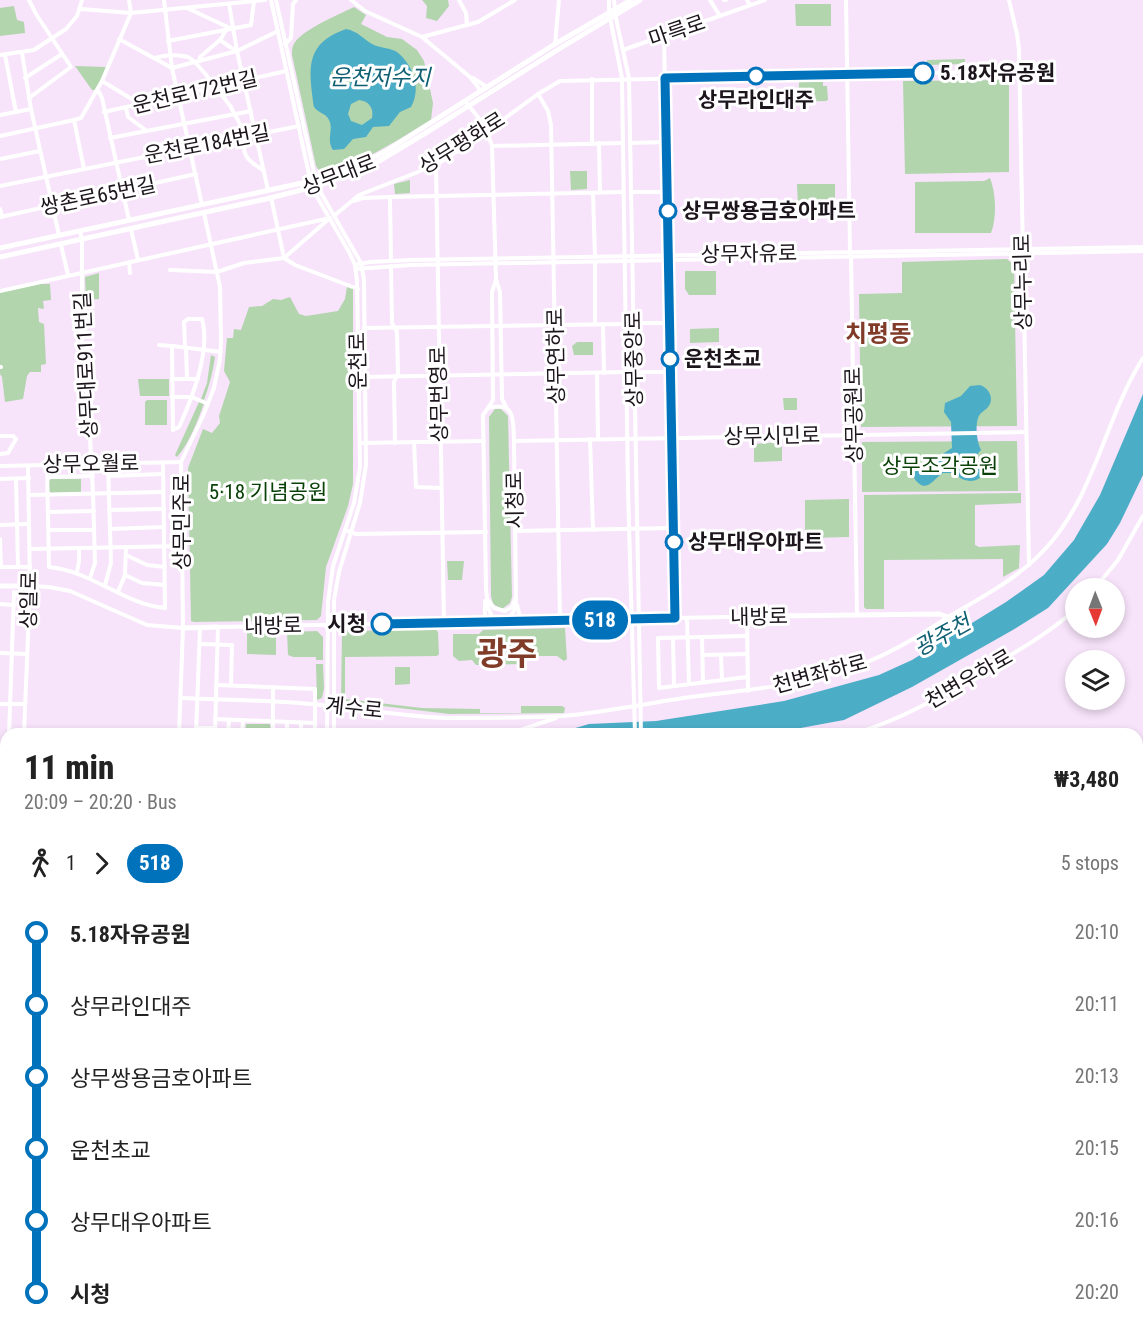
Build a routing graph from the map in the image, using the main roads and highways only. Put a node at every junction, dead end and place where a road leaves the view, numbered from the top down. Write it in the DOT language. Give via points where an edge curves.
graph roads {
  1 [pos="631,0"];
  2 [pos="640,0"];
  3 [pos="613,13"];
  4 [pos="467,104"];
  5 [pos="314,184"];
  6 [pos="0,248"];
  7 [pos="0,257"];
  8 [pos="0,586"];
  9 [pos="30,586"];
  10 [pos="776,616"];
  11 [pos="948,617"];
  12 [pos="218,627"];
  13 [pos="183,628"];
  1 -- 3 [label="main road, 상무대로"];
  2 -- 3 [label="main road, 상무대로"];
  3 -- 4 [label="main road, 상무대로"];
  3 -- 4 [label="main road, 상무대로" via="555,44"];
  4 -- 5 [label="main road, 상무대로" via="365,162"];
  5 -- 6 [label="main road, 상무대로" via="268,190"];
  5 -- 7 [label="main road, 상무대로" via="204,213"];
  8 -- 9 [label="main road, 내방로"];
  10 -- 11 [label="main road, 내방로"];
  12 -- 13 [label="main road, 내방로"];
}
